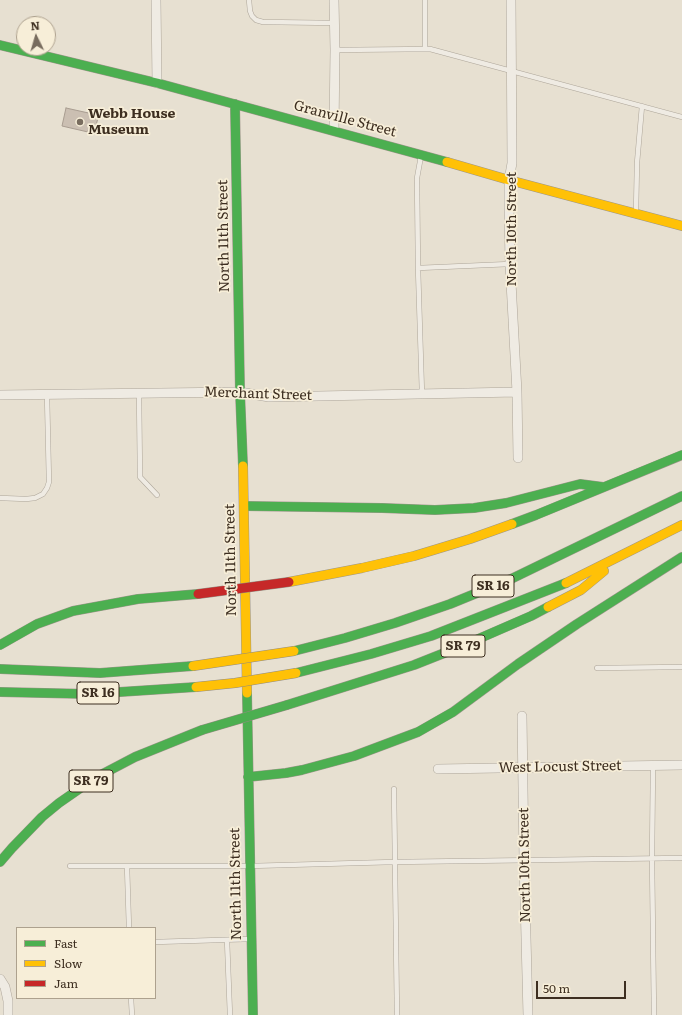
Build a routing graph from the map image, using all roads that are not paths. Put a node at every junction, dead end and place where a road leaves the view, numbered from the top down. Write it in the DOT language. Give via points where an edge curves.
graph roads {
  1 [pos="156,0"];
  2 [pos="249,0"];
  3 [pos="334,0"];
  4 [pos="425,0"];
  5 [pos="511,0"];
  6 [pos="335,23"];
  7 [pos="0,45"];
  8 [pos="425,49"];
  9 [pos="335,50"];
  10 [pos="511,71"];
  11 [pos="157,83"];
  12 [pos="235,104"];
  13 [pos="642,106"];
  14 [pos="682,117"];
  15 [pos="334,130"];
  16 [pos="421,154"];
  17 [pos="509,180"];
  18 [pos="636,214"];
  19 [pos="682,226"];
  20 [pos="510,264"];
  21 [pos="418,268"];
  22 [pos="240,392"];
  23 [pos="516,392"];
  24 [pos="139,393"];
  25 [pos="47,394"];
  26 [pos="422,394"];
  27 [pos="0,395"];
  28 [pos="682,455"];
  29 [pos="518,458"];
  30 [pos="605,487"];
  31 [pos="157,495"];
  32 [pos="682,496"];
  33 [pos="0,498"];
  34 [pos="244,506"];
  35 [pos="682,525"];
  36 [pos="624,554"];
  37 [pos="682,557"];
  38 [pos="0,645"];
  39 [pos="597,668"];
  40 [pos="682,668"];
  41 [pos="0,669"];
  42 [pos="0,692"];
  43 [pos="522,716"];
  44 [pos="682,765"];
  45 [pos="653,766"];
  46 [pos="524,768"];
  47 [pos="438,769"];
  48 [pos="248,777"];
  49 [pos="394,789"];
  50 [pos="682,858"];
  51 [pos="652,859"];
  52 [pos="524,860"];
  53 [pos="0,862"];
  54 [pos="394,862"];
  55 [pos="70,866"];
  56 [pos="127,866"];
  57 [pos="250,866"];
  58 [pos="129,927"];
  59 [pos="252,939"];
  60 [pos="227,940"];
  61 [pos="156,942"];
  62 [pos="0,979"];
  63 [pos="131,999"];
  64 [pos="8,1015"];
  65 [pos="132,1015"];
  66 [pos="230,1015"];
  67 [pos="253,1015"];
  68 [pos="397,1015"];
  69 [pos="528,1015"];
  70 [pos="654,1015"];
  1 -- 11 [label="street"];
  2 -- 6 [label="lane" via="252,16 263,22"];
  3 -- 6 [label="street"];
  4 -- 8 [label="lane"];
  5 -- 10 [label="street, North 10th Street"];
  6 -- 9 [label="street"];
  7 -- 11 [label="main road, Granville Street"];
  8 -- 9 [label="lane"];
  8 -- 10 [label="lane"];
  9 -- 15 [label="street"];
  10 -- 13 [label="lane"];
  10 -- 17 [label="street, North 10th Street" via="512,164"];
  11 -- 12 [label="main road, Granville Street"];
  12 -- 15 [label="main road, Granville Street"];
  12 -- 22 [label="main road, North 11th Street"];
  13 -- 14 [label="lane"];
  13 -- 18 [label="lane"];
  15 -- 16 [label="main road, Granville Street"];
  16 -- 17 [label="main road, Granville Street"];
  16 -- 21 [label="lane" via="417,178"];
  17 -- 18 [label="main road, Granville Street"];
  17 -- 20 [label="street, North 10th Street"];
  18 -- 19 [label="main road, Granville Street"];
  20 -- 21 [label="lane"];
  20 -- 23 [label="street, North 10th Street"];
  21 -- 26 [label="lane"];
  22 -- 24 [label="street, Merchant Street"];
  22 -- 26 [label="street, Merchant Street" via="269,397"];
  22 -- 34 [label="main road, North 11th Street"];
  23 -- 26 [label="street, Merchant Street"];
  23 -- 29 [label="street, North 10th Street"];
  24 -- 25 [label="street, Merchant Street"];
  24 -- 31 [label="lane" via="140,477"];
  25 -- 27 [label="street, Merchant Street"];
  25 -- 33 [label="lane" via="47,488 36,498"];
  28 -- 30 [label="main road"];
  30 -- 34 [label="main road" via="580,484 506,503 474,508 435,510"];
  30 -- 38 [label="main road, bridge" via="470,539 414,556 289,582 198,594 138,598 73,611 37,624"];
  32 -- 41 [label="main road, SR 16, bridge" via="511,578 450,604 395,623 294,651 193,666 100,673"];
  34 -- 48 [label="main road, North 11th Street"];
  35 -- 36 [label="main road, SR 16"];
  36 -- 42 [label="main road, SR 16, bridge" via="565,584 431,636 296,673 196,687 89,694"];
  36 -- 53 [label="main road, SR 79, bridge" via="581,590 531,616 462,646 366,681 202,730 135,757 95,778 59,803 42,817"];
  37 -- 48 [label="main road" via="577,624 453,712 418,732 328,763 274,775"];
  39 -- 40 [label="lane"];
  43 -- 46 [label="street, North 10th Street"];
  44 -- 45 [label="street, West Locust Street"];
  45 -- 46 [label="street, West Locust Street"];
  45 -- 51 [label="lane"];
  46 -- 47 [label="street, West Locust Street"];
  46 -- 52 [label="street, North 10th Street"];
  48 -- 57 [label="main road, North 11th Street"];
  49 -- 54 [label="lane"];
  50 -- 51 [label="lane"];
  51 -- 52 [label="lane"];
  51 -- 70 [label="lane"];
  52 -- 54 [label="lane"];
  52 -- 69 [label="street, North 10th Street"];
  54 -- 57 [label="lane"];
  54 -- 68 [label="lane"];
  55 -- 56 [label="lane"];
  56 -- 57 [label="lane"];
  56 -- 58 [label="lane"];
  57 -- 59 [label="main road, North 11th Street"];
  59 -- 60 [label="lane"];
  59 -- 67 [label="main road, North 11th Street"];
  60 -- 61 [label="lane"];
  60 -- 66 [label="lane"];
  62 -- 64 [label="street" via="5,987"];
  63 -- 65 [label="lane"];
}
